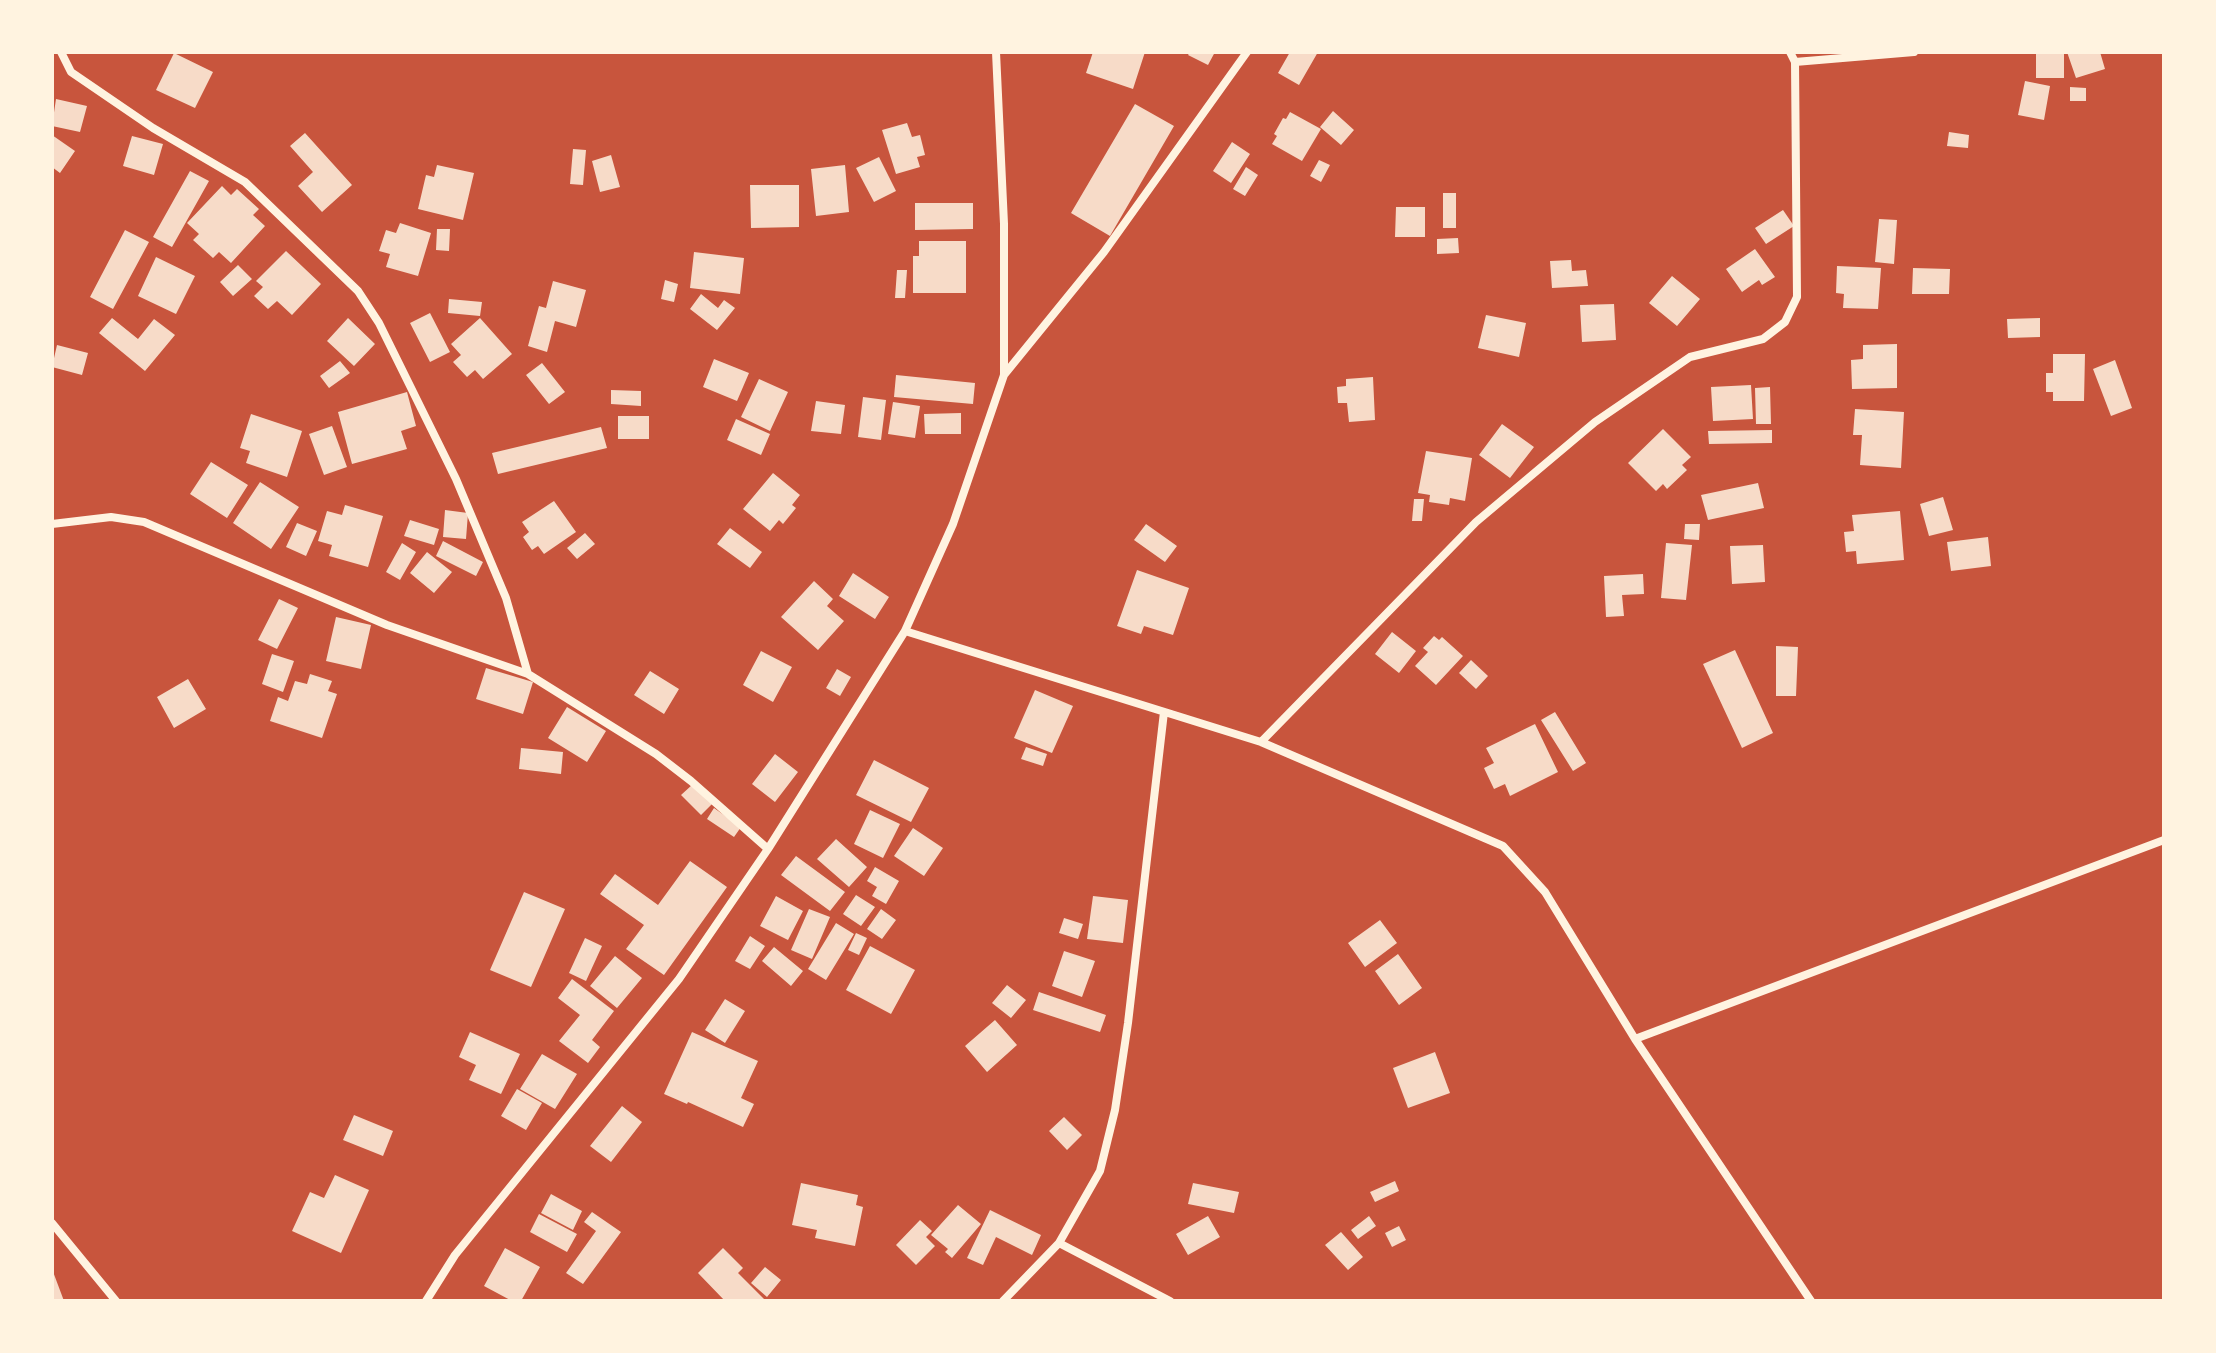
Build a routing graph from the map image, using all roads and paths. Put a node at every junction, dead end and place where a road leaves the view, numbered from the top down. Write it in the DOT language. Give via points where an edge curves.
graph roads {
  1 [pos="61,52"];
  2 [pos="996,52"];
  3 [pos="1247,52"];
  4 [pos="1790,52"];
  5 [pos="1914,52"];
  6 [pos="1795,62"];
  7 [pos="1004,375"];
  8 [pos="52,524"];
  9 [pos="905,631"];
  10 [pos="528,674"];
  11 [pos="1164,712"];
  12 [pos="1261,742"];
  13 [pos="2164,840"];
  14 [pos="768,849"];
  15 [pos="1635,1039"];
  16 [pos="52,1223"];
  17 [pos="1059,1243"];
  18 [pos="116,1301"];
  19 [pos="426,1301"];
  20 [pos="1003,1301"];
  21 [pos="1170,1301"];
  22 [pos="1811,1301"];
  1 -- 10 [label="street" via="71,72 245,182 358,291 398,358 456,479 506,598"];
  2 -- 7 [label="street"];
  3 -- 7 [label="street" via="1104,252"];
  4 -- 6 [label="street"];
  5 -- 6 [label="street"];
  6 -- 12 [label="street" via="1797,297 1785,322 1763,339 1690,357 1595,422 1476,522"];
  7 -- 9 [label="street" via="953,524"];
  8 -- 10 [label="street" via="111,517 144,522 387,625"];
  9 -- 11 [label="street"];
  9 -- 14 [label="street"];
  10 -- 14 [label="street" via="656,754"];
  11 -- 12 [label="street"];
  11 -- 17 [label="street" via="1115,1110 1100,1171"];
  12 -- 15 [label="street" via="1503,846 1545,892"];
  13 -- 15 [label="street"];
  14 -- 19 [label="street" via="679,979 455,1255"];
  15 -- 22 [label="street"];
  16 -- 18 [label="street"];
  17 -- 20 [label="street"];
  17 -- 21 [label="street"];
}
